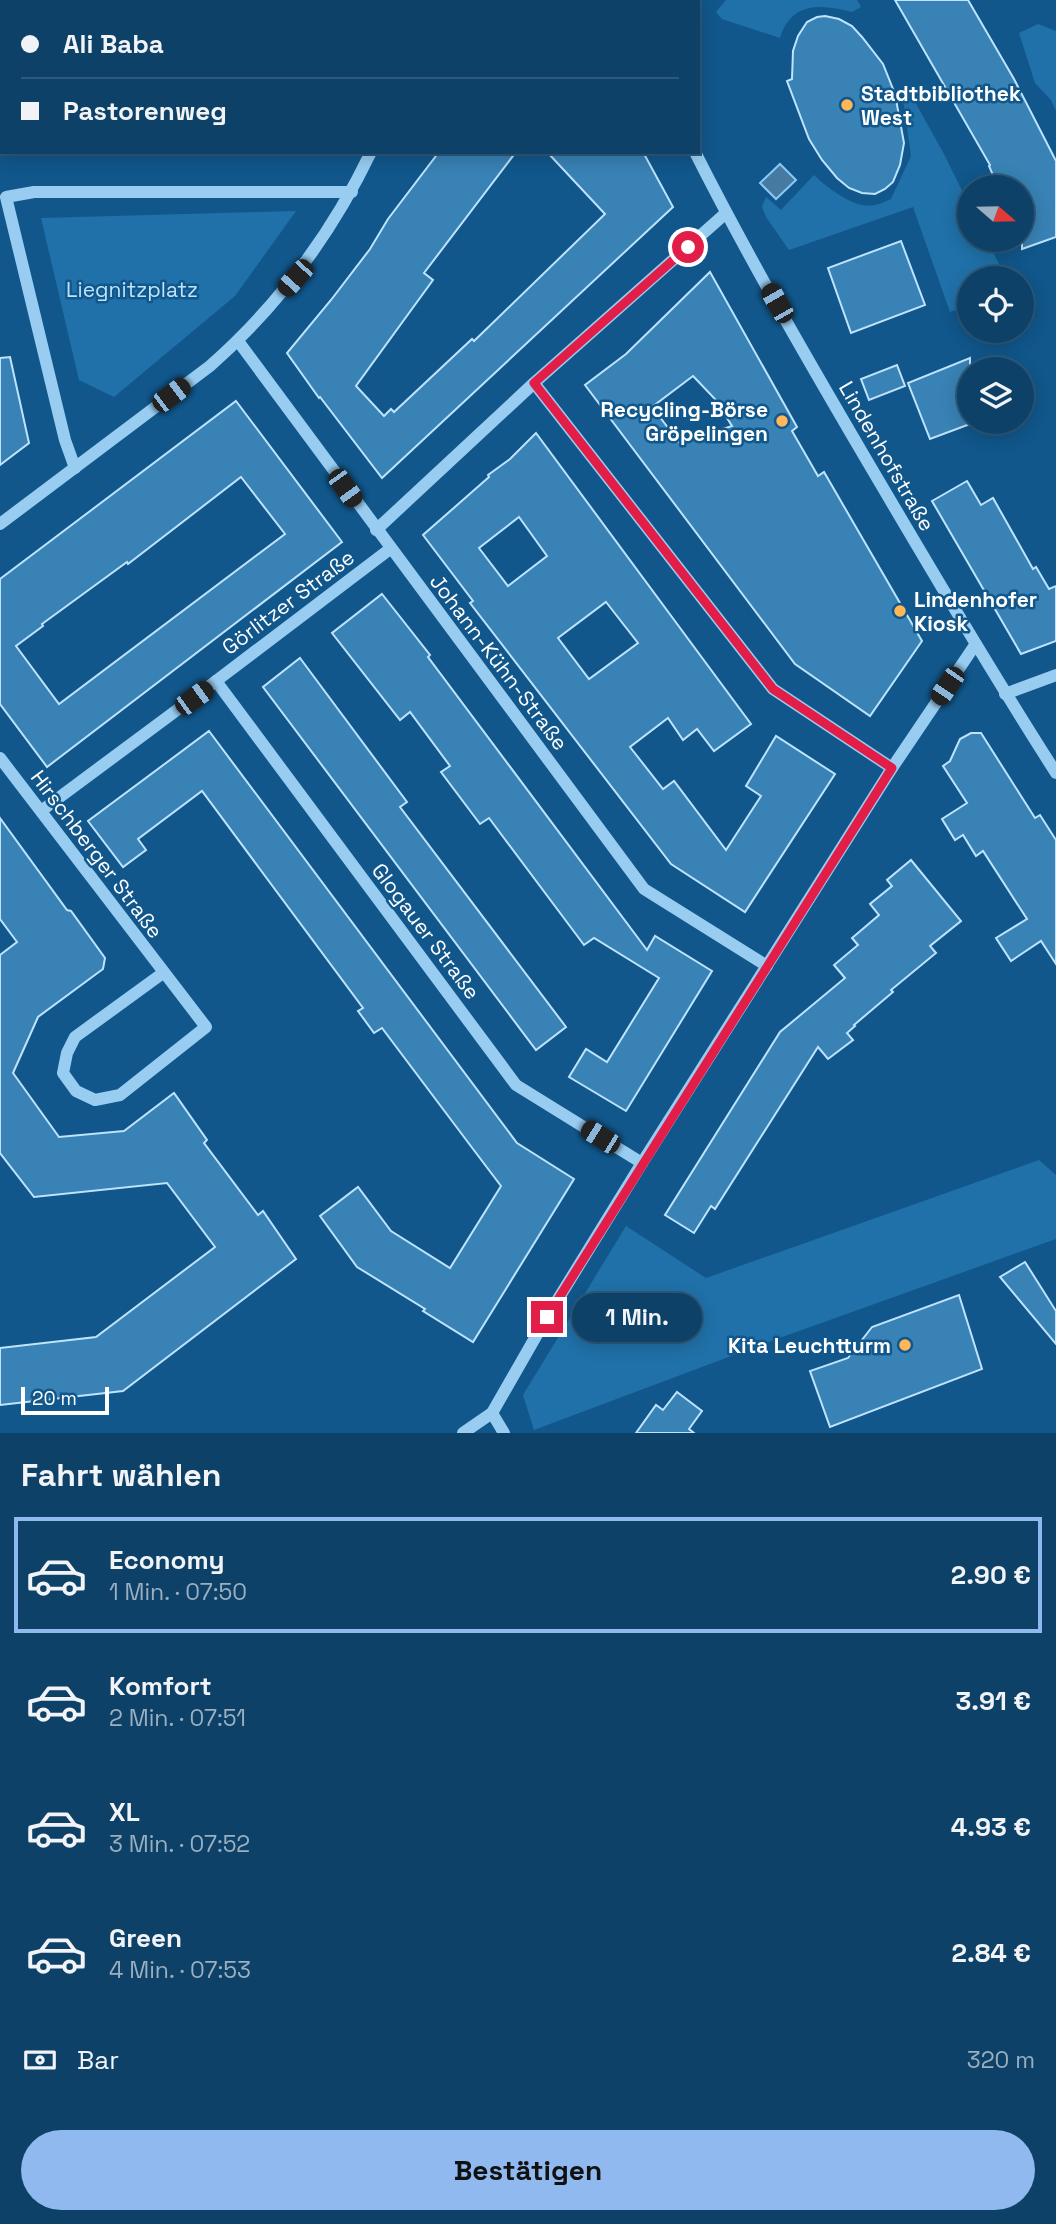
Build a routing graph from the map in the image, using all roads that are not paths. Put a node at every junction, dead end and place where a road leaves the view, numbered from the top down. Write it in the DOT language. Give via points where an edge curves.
graph roads {
  1 [pos="370,154"];
  2 [pos="696,154"];
  3 [pos="352,192"];
  4 [pos="726,214"];
  5 [pos="238,341"];
  6 [pos="534,383"];
  7 [pos="75,468"];
  8 [pos="0,524"];
  9 [pos="376,530"];
  10 [pos="390,549"];
  11 [pos="975,645"];
  12 [pos="1056,675"];
  13 [pos="216,681"];
  14 [pos="1005,694"];
  15 [pos="0,758"];
  16 [pos="892,768"];
  17 [pos="1056,773"];
  18 [pos="41,811"];
  19 [pos="767,966"];
  20 [pos="163,973"];
  21 [pos="642,1163"];
  22 [pos="492,1413"];
  23 [pos="463,1433"];
  24 [pos="504,1433"];
  1 -- 3 [label="street"];
  2 -- 4 [label="street, Lindenhofstraße"];
  3 -- 5 [label="street" via="295,278"];
  3 -- 7 [label="street" via="34,192 6,197"];
  4 -- 6 [label="street"];
  4 -- 11 [label="street, Lindenhofstraße"];
  5 -- 7 [label="street"];
  5 -- 9 [label="street, Johann-Kühn-Straße"];
  6 -- 9 [label="street"];
  6 -- 16 [label="street" via="773,689"];
  7 -- 8 [label="street"];
  9 -- 10 [label="street, Johann-Kühn-Straße"];
  10 -- 13 [label="street, Görlitzer Straße"];
  10 -- 19 [label="street, Johann-Kühn-Straße" via="645,890"];
  11 -- 14 [label="street, Lindenhofstraße"];
  11 -- 16 [label="street"];
  12 -- 14 [label="street"];
  13 -- 18 [label="street, Görlitzer Straße"];
  13 -- 21 [label="street, Glogauer Straße" via="516,1085"];
  14 -- 17 [label="street, Lindenhofstraße"];
  15 -- 18 [label="street, Hirschberger Straße"];
  16 -- 19 [label="street"];
  18 -- 20 [label="street, Hirschberger Straße"];
  19 -- 21 [label="street"];
  20 -- 20 [label="street, Hirschberger Straße" via="206,1027 120,1095 95,1100 76,1091 62,1073 75,1037"];
  21 -- 22 [label="street"];
  22 -- 23 [label="street"];
  22 -- 24 [label="street"];
}
